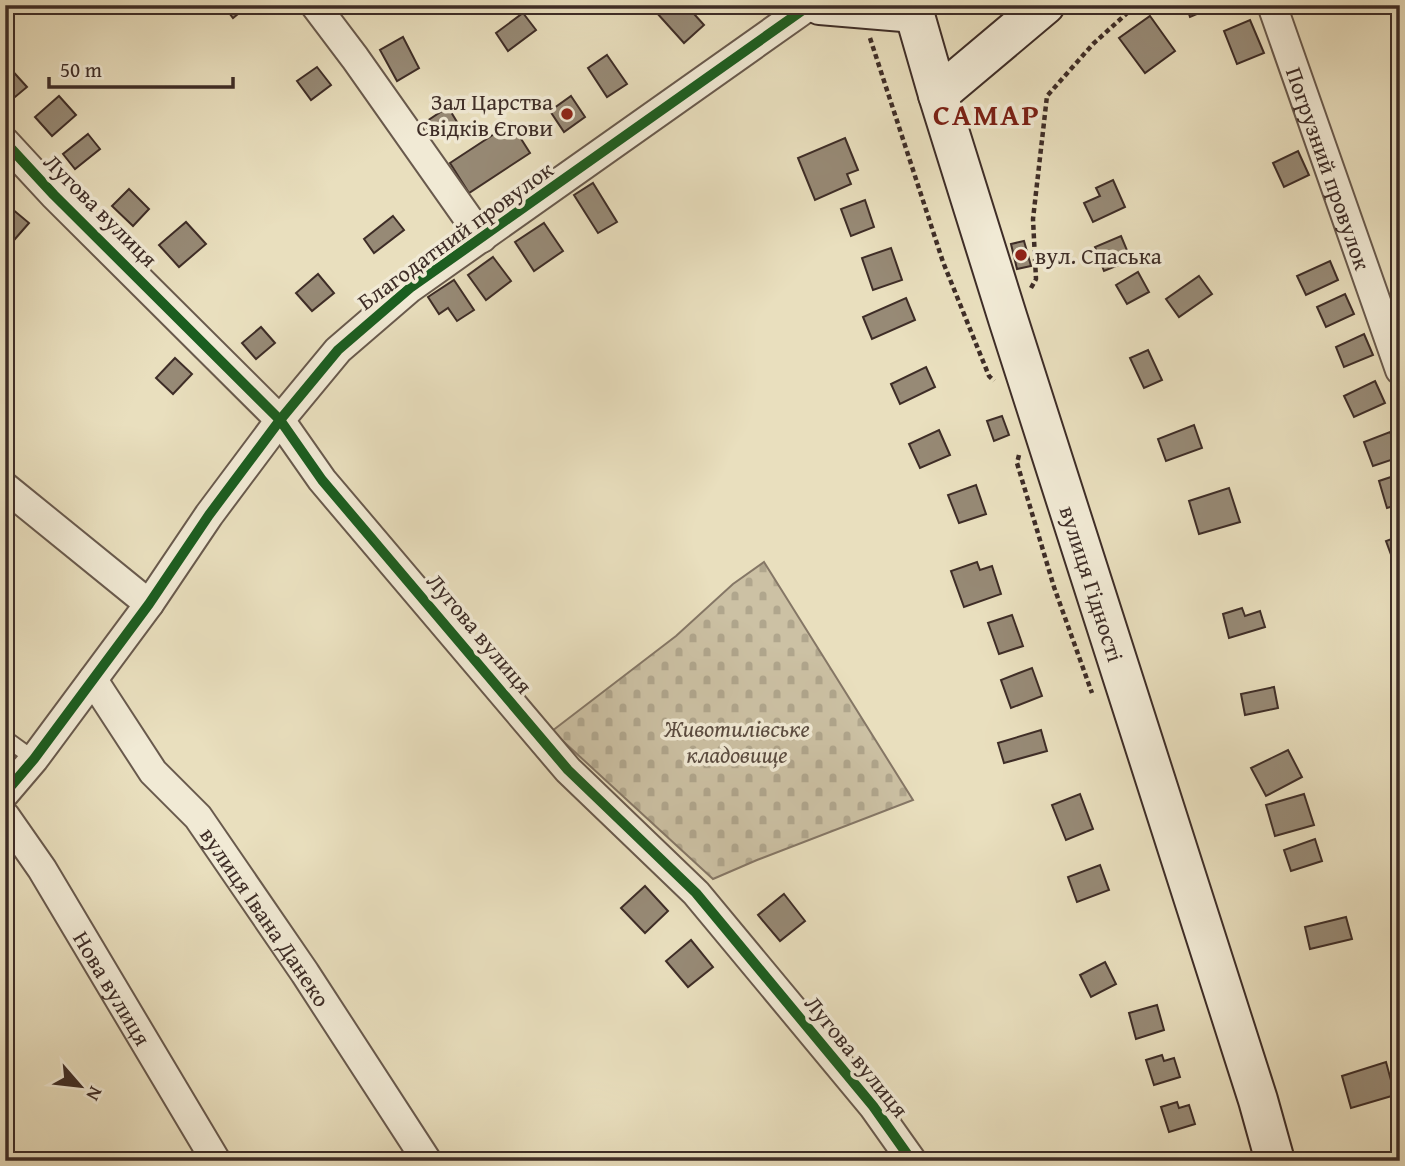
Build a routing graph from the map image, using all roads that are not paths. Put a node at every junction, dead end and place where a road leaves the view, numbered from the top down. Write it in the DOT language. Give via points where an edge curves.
graph roads {
  1 [pos="315,5"];
  2 [pos="810,5"];
  3 [pos="820,5"];
  4 [pos="1045,5"];
  5 [pos="1272,5"];
  6 [pos="914,9"];
  7 [pos="938,95"];
  8 [pos="5,142"];
  9 [pos="482,238"];
  10 [pos="1400,370"];
  11 [pos="279,420"];
  12 [pos="5,487"];
  13 [pos="149,604"];
  14 [pos="93,680"];
  15 [pos="5,738"];
  16 [pos="34,759"];
  17 [pos="5,793"];
  18 [pos="5,816"];
  19 [pos="216,1161"];
  20 [pos="427,1161"];
  21 [pos="912,1161"];
  22 [pos="1275,1161"];
  1 -- 9 [label="street"];
  2 -- 9 [label="street, Благодатний провулок"];
  3 -- 6 [label="main road"];
  4 -- 7 [label="main road"];
  5 -- 10 [label="street, Погрузний провулок"];
  6 -- 7 [label="main road, вулиця Гідності"];
  7 -- 22 [label="main road, вулиця Гідності"];
  8 -- 11 [label="street, Лугова вулиця"];
  9 -- 11 [label="street, Благодатний провулок" via="410,288 338,350"];
  11 -- 13 [label="street, Благодатний провулок"];
  11 -- 21 [label="street, Лугова вулиця" via="322,480 568,770 696,893 873,1106"];
  12 -- 13 [label="street"];
  13 -- 14 [label="street, Благодатний провулок"];
  14 -- 16 [label="street, Благодатний провулок"];
  14 -- 20 [label="street, вулиця Івана Данеко" via="153,772 198,817"];
  15 -- 16 [label="lane"];
  16 -- 17 [label="street, Благодатний провулок"];
  18 -- 19 [label="street, Нова вулиця" via="42,869"];
}
